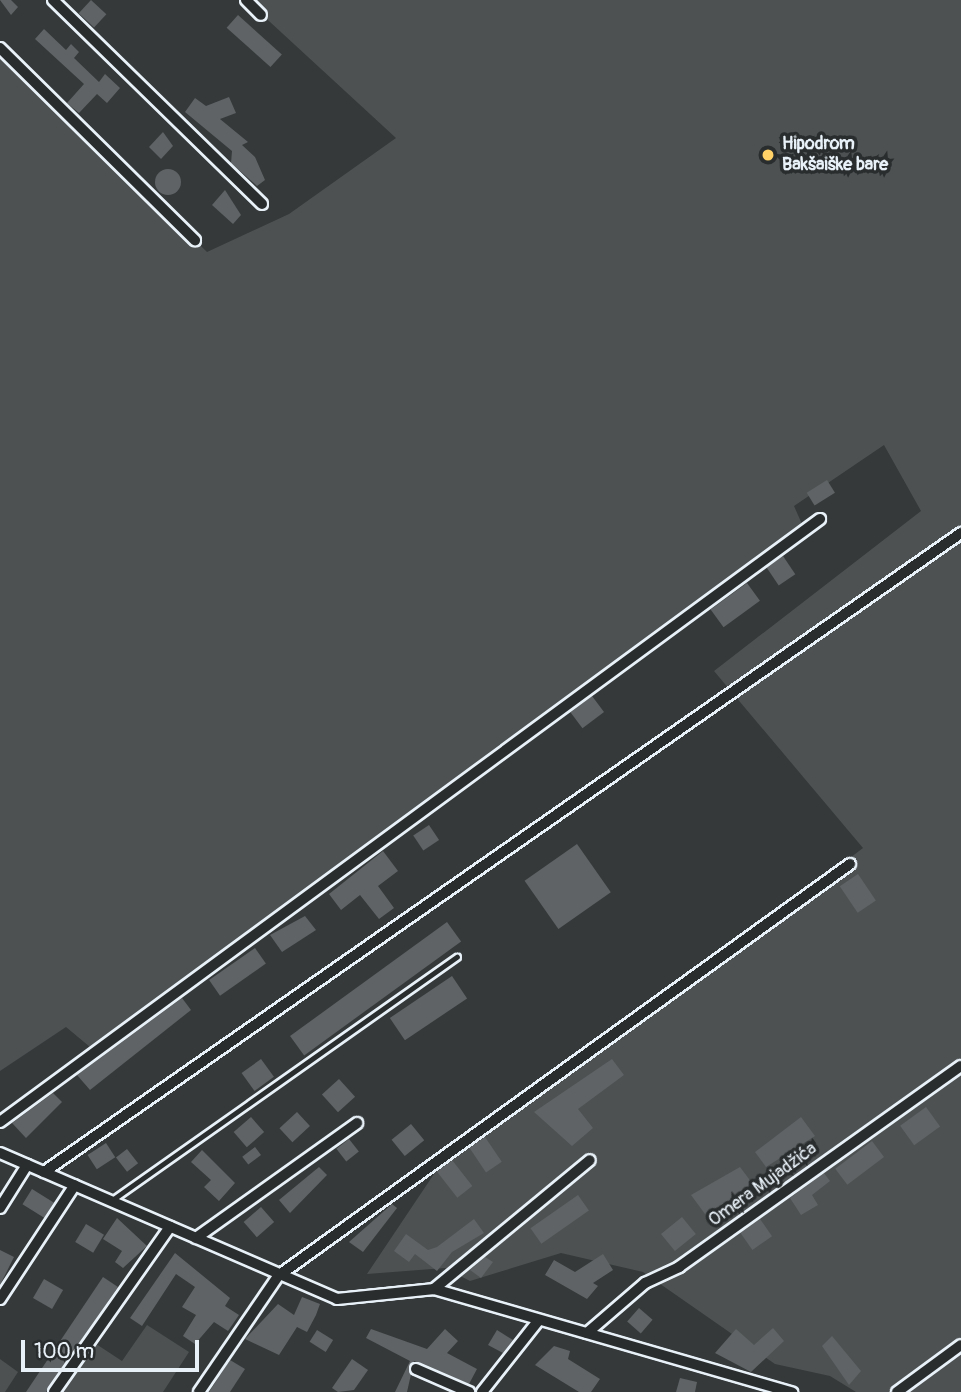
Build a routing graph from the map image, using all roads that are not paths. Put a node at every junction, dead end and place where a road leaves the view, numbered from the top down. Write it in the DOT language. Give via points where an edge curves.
graph roads {
  1 [pos="52,0"];
  2 [pos="246,0"];
  3 [pos="261,15"];
  4 [pos="0,48"];
  5 [pos="262,204"];
  6 [pos="195,240"];
  7 [pos="820,519"];
  8 [pos="961,533"];
  9 [pos="850,864"];
  10 [pos="457,957"];
  11 [pos="961,1066"];
  12 [pos="0,1122"];
  13 [pos="357,1123"];
  14 [pos="0,1153"];
  15 [pos="590,1160"];
  16 [pos="27,1165"];
  17 [pos="44,1172"];
  18 [pos="75,1185"];
  19 [pos="110,1201"];
  20 [pos="0,1208"];
  21 [pos="170,1227"];
  22 [pos="196,1238"];
  23 [pos="278,1276"];
  24 [pos="434,1289"];
  25 [pos="0,1299"];
  26 [pos="538,1321"];
  27 [pos="587,1333"];
  28 [pos="961,1345"];
  29 [pos="416,1369"];
  30 [pos="54,1392"];
  31 [pos="199,1392"];
  32 [pos="469,1392"];
  33 [pos="482,1392"];
  34 [pos="792,1392"];
  35 [pos="897,1392"];
  1 -- 5 [label="street"];
  2 -- 3 [label="street"];
  4 -- 6 [label="street"];
  7 -- 12 [label="street"];
  8 -- 17 [label="street"];
  9 -- 23 [label="street"];
  10 -- 19 [label="lane"];
  11 -- 27 [label="street, Omera Mujadžića" via="679,1267 645,1283"];
  13 -- 22 [label="street"];
  14 -- 16 [label="street"];
  15 -- 24 [label="street"];
  16 -- 17 [label="street"];
  16 -- 20 [label="street"];
  17 -- 18 [label="street"];
  18 -- 19 [label="street"];
  18 -- 25 [label="street"];
  19 -- 21 [label="street"];
  21 -- 22 [label="street"];
  21 -- 30 [label="street"];
  22 -- 23 [label="street"];
  23 -- 24 [label="street" via="337,1299"];
  23 -- 31 [label="street"];
  24 -- 26 [label="street"];
  26 -- 27 [label="street"];
  26 -- 33 [label="street"];
  27 -- 34 [label="street"];
  28 -- 35 [label="street"];
  29 -- 32 [label="street"];
}
